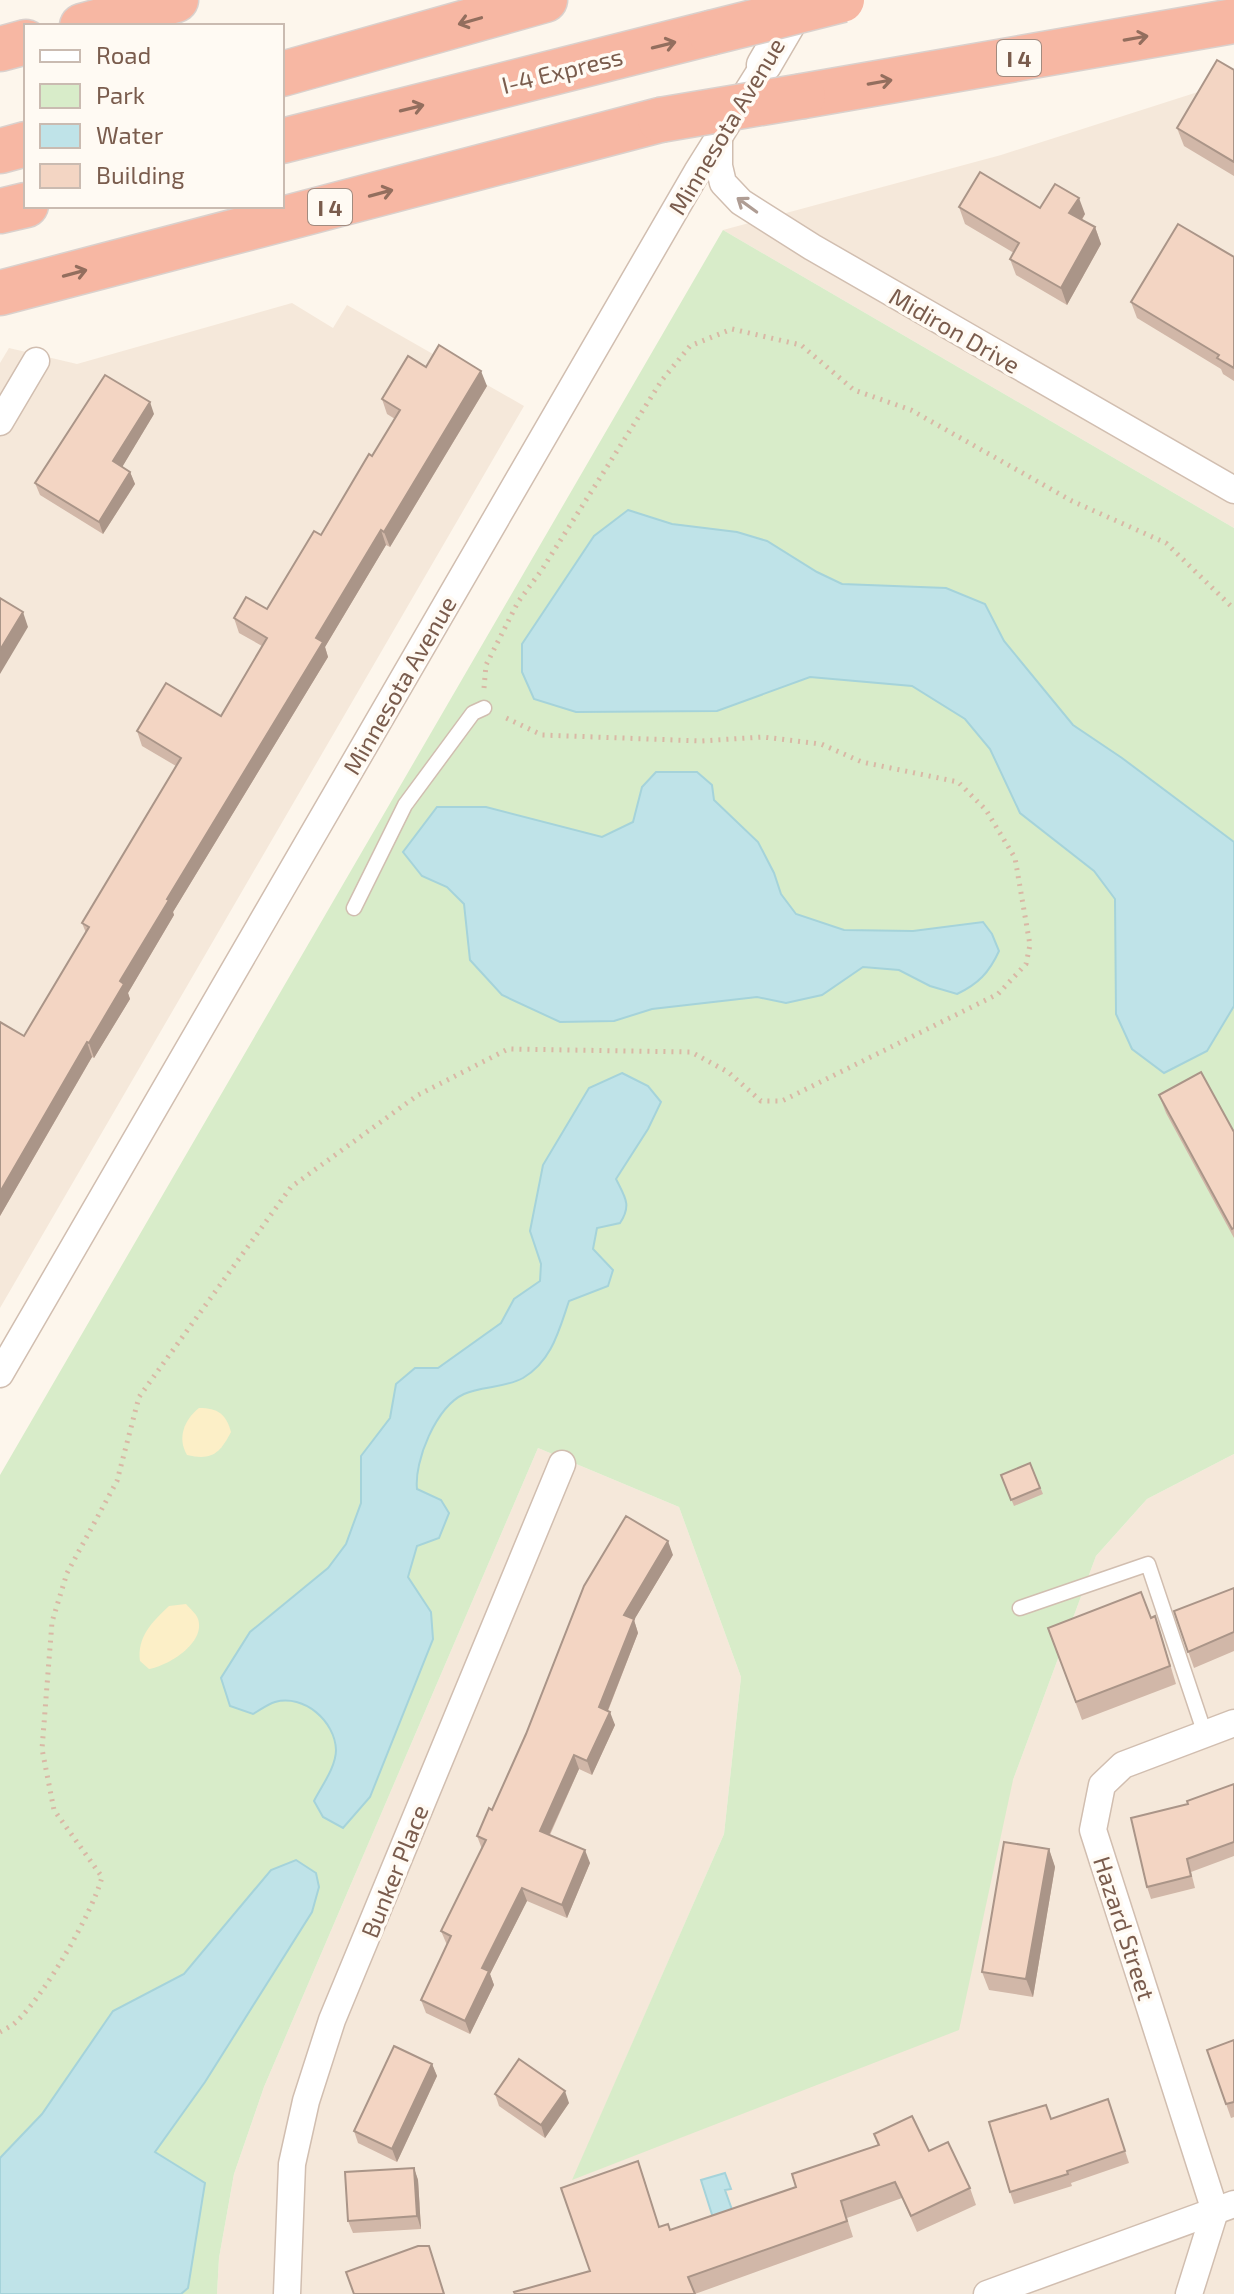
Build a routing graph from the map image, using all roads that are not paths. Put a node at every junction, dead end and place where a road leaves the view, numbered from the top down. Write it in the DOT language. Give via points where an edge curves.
graph roads {
  1 [pos="176,0"];
  2 [pos="545,0"];
  3 [pos="802,0"];
  4 [pos="842,0"];
  5 [pos="1234,21"];
  6 [pos="89,24"];
  7 [pos="24,43"];
  8 [pos="0,49"];
  9 [pos="764,65"];
  10 [pos="284,73"];
  11 [pos="719,137"];
  12 [pos="284,140"];
  13 [pos="24,145"];
  14 [pos="0,151"];
  15 [pos="24,205"];
  16 [pos="0,211"];
  17 [pos="0,293"];
  18 [pos="36,361"];
  19 [pos="0,422"];
  20 [pos="1234,490"];
  21 [pos="484,708"];
  22 [pos="354,908"];
  23 [pos="0,1374"];
  24 [pos="562,1464"];
  25 [pos="1020,1608"];
  26 [pos="1234,1723"];
  27 [pos="1205,1734"];
  28 [pos="1224,2207"];
  29 [pos="287,2294"];
  30 [pos="987,2294"];
  31 [pos="1189,2294"];
  1 -- 6 [label="highway"];
  2 -- 10 [label="highway, one-way"];
  3 -- 9 [label="street, Minnesota Avenue"];
  12 -- 4 [label="highway, I-4 Express, one-way, bridge"];
  17 -- 5 [label="highway, I 4, one-way, bridge" via="660,120"];
  7 -- 8 [label="highway"];
  9 -- 11 [label="street, Minnesota Avenue"];
  20 -- 11 [label="street, Midiron Drive, one-way" via="741,202 723,183"];
  11 -- 23 [label="street, Minnesota Avenue"];
  13 -- 14 [label="highway"];
  15 -- 16 [label="highway"];
  18 -- 19 [label="street"];
  21 -- 22 [label="lane" via="473,713 405,805"];
  24 -- 29 [label="street, Bunker Place" via="332,2020 292,2164"];
  25 -- 27 [label="lane" via="1148,1564"];
  26 -- 27 [label="street, Hazard Street"];
  27 -- 28 [label="street, Hazard Street" via="1123,1765 1102,1785 1093,1830"];
  28 -- 30 [label="street"];
  28 -- 31 [label="street"];
}
